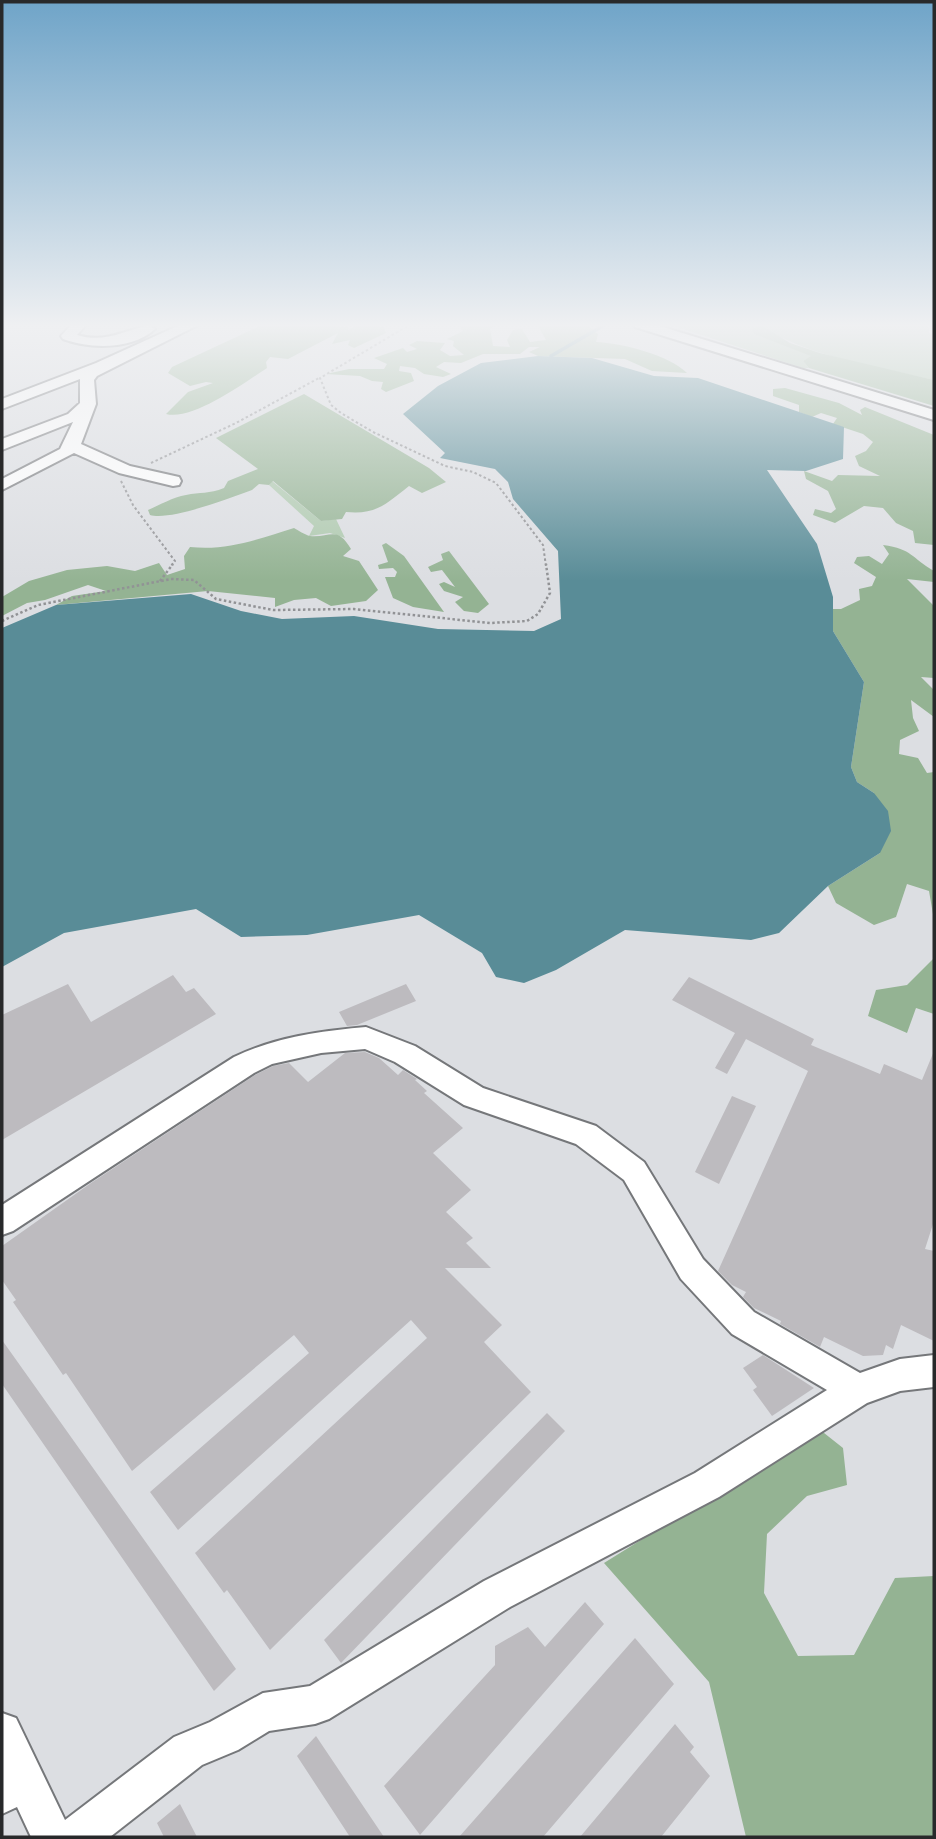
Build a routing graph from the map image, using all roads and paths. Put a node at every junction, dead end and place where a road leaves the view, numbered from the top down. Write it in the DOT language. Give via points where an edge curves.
graph roads {
  1 [pos="81,410"];
  2 [pos="86,410"];
  3 [pos="261,410"];
  4 [pos="337,410"];
  5 [pos="917,410"];
  6 [pos="934,415"];
  7 [pos="2,444"];
  8 [pos="72,446"];
  9 [pos="133,472"];
  10 [pos="173,481"];
  11 [pos="2,485"];
  12 [pos="160,581"];
  13 [pos="2,621"];
  14 [pos="2,1221"];
  15 [pos="934,1371"];
  16 [pos="858,1390"];
  17 [pos="2,1732"];
  18 [pos="12,1785"];
  19 [pos="52,1837"];
  20 [pos="77,1837"];
  1 -- 7 [label="street"];
  2 -- 8 [label="street"];
  3 -- 9 [label="path"];
  4 -- 12 [label="path" via="445,466 496,483 543,545 550,593 538,614 527,621 490,623 354,609 273,610 216,599 194,580"];
  5 -- 6 [label="street"];
  8 -- 9 [label="street"];
  8 -- 11 [label="street"];
  9 -- 10 [label="street"];
  9 -- 12 [label="path" via="120,481 175,561"];
  12 -- 13 [label="path" via="38,605"];
  14 -- 16 [label="street" via="244,1065 267,1054 366,1038 383,1042 474,1097 586,1135 634,1171 692,1269 743,1323"];
  15 -- 16 [label="street" via="900,1375"];
  16 -- 20 [label="street" via="707,1485 497,1594 315,1705 263,1712 188,1751"];
  17 -- 18 [label="street"];
  18 -- 19 [label="street"];
}
